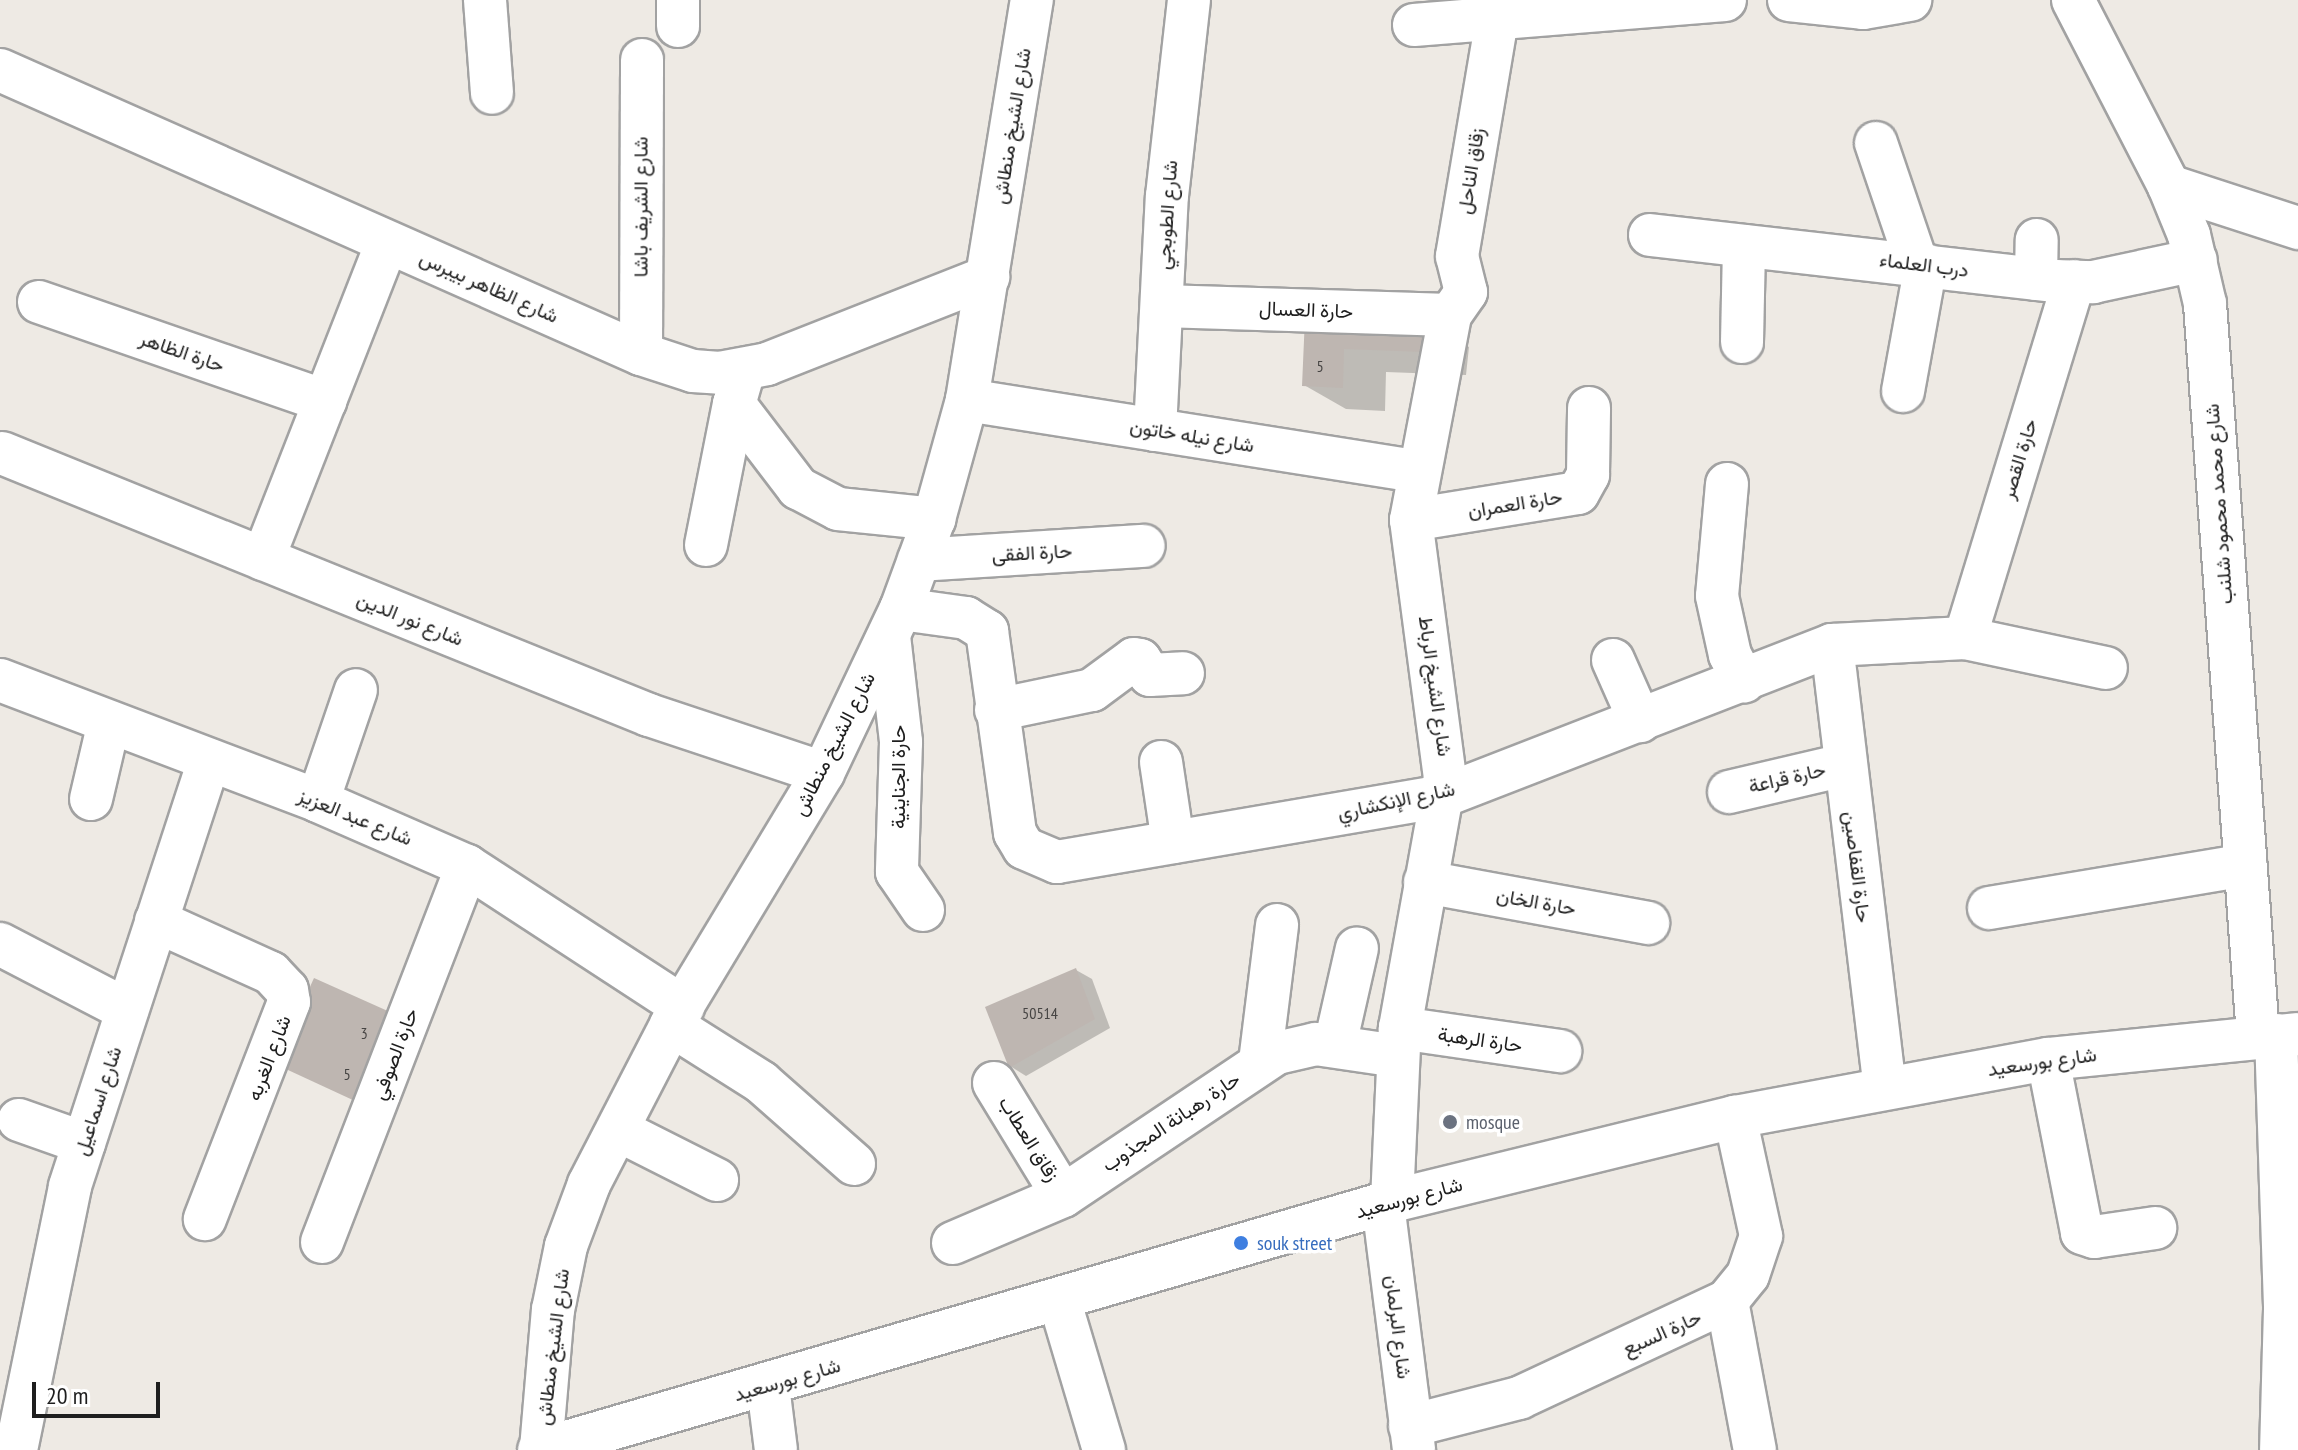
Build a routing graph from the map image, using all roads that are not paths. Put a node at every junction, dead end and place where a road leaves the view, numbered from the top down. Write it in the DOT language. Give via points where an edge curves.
graph roads {
  1 [pos="485,0"];
  2 [pos="1032,0"];
  3 [pos="1189,0"];
  4 [pos="1725,0"];
  5 [pos="1789,0"];
  6 [pos="1910,0"];
  7 [pos="2073,0"];
  8 [pos="1497,19"];
  9 [pos="1414,25"];
  10 [pos="642,60"];
  11 [pos="0,70"];
  12 [pos="492,93"];
  13 [pos="1876,143"];
  14 [pos="2169,186"];
  15 [pos="2298,228"];
  16 [pos="1650,235"];
  17 [pos="387,242"];
  18 [pos="1744,246"];
  19 [pos="2196,260"];
  20 [pos="1922,264"];
  21 [pos="2049,267"];
  22 [pos="988,277"];
  23 [pos="39,302"];
  24 [pos="1162,306"];
  25 [pos="1450,315"];
  26 [pos="1742,342"];
  27 [pos="641,354"];
  28 [pos="739,387"];
  29 [pos="1903,391"];
  30 [pos="967,400"];
  31 [pos="325,401"];
  32 [pos="1589,408"];
  33 [pos="1155,430"];
  34 [pos="2,453"];
  35 [pos="1417,471"];
  36 [pos="1727,484"];
  37 [pos="934,519"];
  38 [pos="1411,520"];
  39 [pos="706,545"];
  40 [pos="1144,546"];
  41 [pos="263,559"];
  42 [pos="919,560"];
  43 [pos="895,623"];
  44 [pos="1965,638"];
  45 [pos="1832,645"];
  46 [pos="1613,660"];
  47 [pos="2106,668"];
  48 [pos="1183,673"];
  49 [pos="0,680"];
  50 [pos="1744,681"];
  51 [pos="356,690"];
  52 [pos="996,710"];
  53 [pos="1640,721"];
  54 [pos="109,722"];
  55 [pos="209,760"];
  56 [pos="1161,762"];
  57 [pos="1844,765"];
  58 [pos="823,773"];
  59 [pos="1729,792"];
  60 [pos="1443,796"];
  61 [pos="91,799"];
  62 [pos="318,801"];
  63 [pos="1173,842"];
  64 [pos="2245,865"];
  65 [pos="467,866"];
  66 [pos="1425,882"];
  67 [pos="1989,908"];
  68 [pos="923,910"];
  69 [pos="156,921"];
  70 [pos="1648,923"];
  71 [pos="1277,925"];
  72 [pos="0,944"];
  73 [pos="1357,948"];
  74 [pos="127,1010"];
  75 [pos="677,1016"];
  76 [pos="2277,1035"];
  77 [pos="1399,1042"];
  78 [pos="1335,1045"];
  79 [pos="1560,1051"];
  80 [pos="2048,1059"];
  81 [pos="1260,1062"];
  82 [pos="994,1083"];
  83 [pos="1885,1088"];
  84 [pos="1735,1117"];
  85 [pos="19,1120"];
  86 [pos="618,1130"];
  87 [pos="84,1143"];
  88 [pos="854,1164"];
  89 [pos="717,1180"];
  90 [pos="1063,1196"];
  91 [pos="1387,1203"];
  92 [pos="205,1219"];
  93 [pos="2155,1228"];
  94 [pos="322,1242"];
  95 [pos="953,1243"];
  96 [pos="1059,1299"];
  97 [pos="1727,1301"];
  98 [pos="768,1386"];
  99 [pos="1412,1438"];
  100 [pos="16,1450"];
  101 [pos="540,1450"];
  102 [pos="776,1450"];
  103 [pos="1104,1450"];
  104 [pos="1755,1450"];
  105 [pos="2281,1450"];
  1 -- 12 [label="street"];
  2 -- 22 [label="street, شارع الشيخ منطاش"];
  3 -- 24 [label="street, شارع الطوبجي" via="1167,196"];
  4 -- 8 [label="street"];
  5 -- 6 [label="street" via="1863,8"];
  7 -- 14 [label="street, شارع محمد محمود شلنب"];
  8 -- 9 [label="street"];
  8 -- 25 [label="street, زقاق الناحل" via="1457,256 1466,292"];
  10 -- 27 [label="street, شارع الشريف باشا"];
  11 -- 17 [label="street, شارع الظاهر بيبرس"];
  13 -- 20 [label="street"];
  14 -- 15 [label="street"];
  14 -- 19 [label="street, شارع محمد محمود شلنب"];
  16 -- 18 [label="street, درب العلماء"];
  17 -- 27 [label="street, شارع الظاهر بيبرس"];
  17 -- 31 [label="street"];
  18 -- 20 [label="street, درب العلماء"];
  18 -- 26 [label="street"];
  19 -- 21 [label="street, درب العلماء"];
  19 -- 64 [label="street, شارع محمد محمود شلنب" via="2205,304"];
  20 -- 21 [label="street, درب العلماء"];
  20 -- 29 [label="street"];
  21 -- 44 [label="street, حارة القصر"];
  22 -- 28 [label="street, شارع الظاهر بيبرس"];
  22 -- 30 [label="street, شارع الشيخ منطاش"];
  23 -- 31 [label="street, حارة الظاهر"];
  24 -- 25 [label="street, حارة العسال"];
  24 -- 33 [label="street, شارع الطوبجي"];
  25 -- 35 [label="street, شارع الشيخ الرباط"];
  27 -- 28 [label="street, شارع الظاهر بيبرس"];
  28 -- 37 [label="street" via="783,472 817,501 838,509"];
  28 -- 39 [label="street"];
  30 -- 33 [label="street, شارع نيله خاتون"];
  30 -- 37 [label="street, شارع الشيخ منطاش"];
  31 -- 41 [label="street"];
  32 -- 38 [label="street, حارة العمران" via="1588,475 1578,493"];
  33 -- 35 [label="street, شارع نيله خاتون"];
  34 -- 41 [label="street, شارع نور الدين"];
  35 -- 38 [label="street, شارع الشيخ الرباط"];
  36 -- 50 [label="street" via="1717,596 1730,655"];
  37 -- 42 [label="street, شارع الشيخ منطاش"];
  38 -- 60 [label="street, شارع الشيخ الرباط" via="1446,761"];
  40 -- 42 [label="street, حارة الفقى"];
  41 -- 58 [label="street, شارع نور الدين" via="637,710"];
  42 -- 43 [label="street, شارع الشيخ منطاش"];
  43 -- 52 [label="street, شارع الإنكشاري" via="966,618 987,631"];
  43 -- 58 [label="street, شارع الشيخ منطاش"];
  43 -- 68 [label="street, حارة الجناينية" via="901,742 897,872"];
  44 -- 45 [label="street, شارع الإنكشاري"];
  44 -- 47 [label="street, شارع الإنكشاري"];
  45 -- 50 [label="street, شارع الإنكشاري"];
  45 -- 57 [label="street, حارة القفاصين"];
  46 -- 53 [label="street"];
  48 -- 52 [label="street" via="1150,675 1134,659 1092,690"];
  49 -- 54 [label="street, شارع عبد العزيز"];
  50 -- 53 [label="street, شارع الإنكشاري"];
  51 -- 62 [label="street"];
  52 -- 63 [label="street, شارع الإنكشاري" via="1015,833 1024,848 1057,862"];
  53 -- 60 [label="street, شارع الإنكشاري"];
  54 -- 55 [label="street, شارع عبد العزيز"];
  54 -- 61 [label="street"];
  55 -- 62 [label="street, شارع عبد العزيز"];
  55 -- 69 [label="street, شارع اسماعيل"];
  56 -- 63 [label="street"];
  57 -- 59 [label="street, حارة قراعة"];
  57 -- 83 [label="street, حارة القفاصين"];
  58 -- 75 [label="street, شارع الشيخ منطاش"];
  60 -- 63 [label="street, شارع الإنكشاري"];
  60 -- 66 [label="street, شارع الشيخ الرباط"];
  62 -- 65 [label="street, شارع عبد العزيز"];
  64 -- 67 [label="street"];
  64 -- 76 [label="street, شارع محمد محمود شلنب"];
  65 -- 75 [label="street, شارع عبد العزيز"];
  65 -- 94 [label="street, حارة الصوفي"];
  66 -- 70 [label="street, حارة الخان"];
  66 -- 77 [label="street, شارع الشيخ الرباط"];
  69 -- 74 [label="street, شارع اسماعيل"];
  69 -- 92 [label="street, شارع الغربه" via="271,973 287,990 289,1002"];
  71 -- 81 [label="street"];
  72 -- 74 [label="street"];
  73 -- 78 [label="street"];
  74 -- 87 [label="street, شارع اسماعيل"];
  75 -- 86 [label="street, شارع الشيخ منطاش"];
  75 -- 88 [label="street, شارع عبد العزيز"];
  76 -- 80 [label="street, شارع بورسعيد"];
  76 -- 105 [label="street, شارع محمد محمود شلنب" via="2285,1309"];
  77 -- 78 [label="street, حارة رهبانة المجذوب"];
  77 -- 79 [label="street, حارة الرهبة"];
  77 -- 91 [label="street, شارع الشيخ الرباط"];
  78 -- 81 [label="street, حارة رهبانة المجذوب" via="1296,1047"];
  80 -- 83 [label="street, شارع بورسعيد"];
  80 -- 93 [label="street" via="2082,1233 2094,1237"];
  81 -- 90 [label="street, حارة رهبانة المجذوب"];
  82 -- 90 [label="street, زقاق العطاب"];
  83 -- 84 [label="street, شارع بورسعيد"];
  84 -- 91 [label="street, شارع بورسعيد"];
  84 -- 97 [label="street, حارة السبع" via="1761,1236 1748,1275"];
  85 -- 87 [label="street"];
  86 -- 89 [label="street"];
  86 -- 101 [label="street, شارع الشيخ منطاش" via="589,1184 566,1246 553,1310"];
  87 -- 100 [label="street, شارع اسماعيل" via="51,1265"];
  90 -- 95 [label="street, حارة رهبانة المجذوب"];
  91 -- 96 [label="street, شارع بورسعيد"];
  91 -- 99 [label="street, شارع البرلمان"];
  96 -- 98 [label="street, شارع بورسعيد"];
  96 -- 103 [label="street"];
  97 -- 99 [label="street, حارة السبع" via="1519,1398"];
  97 -- 104 [label="street"];
  98 -- 101 [label="street, شارع بورسعيد"];
  98 -- 102 [label="street"];
}
